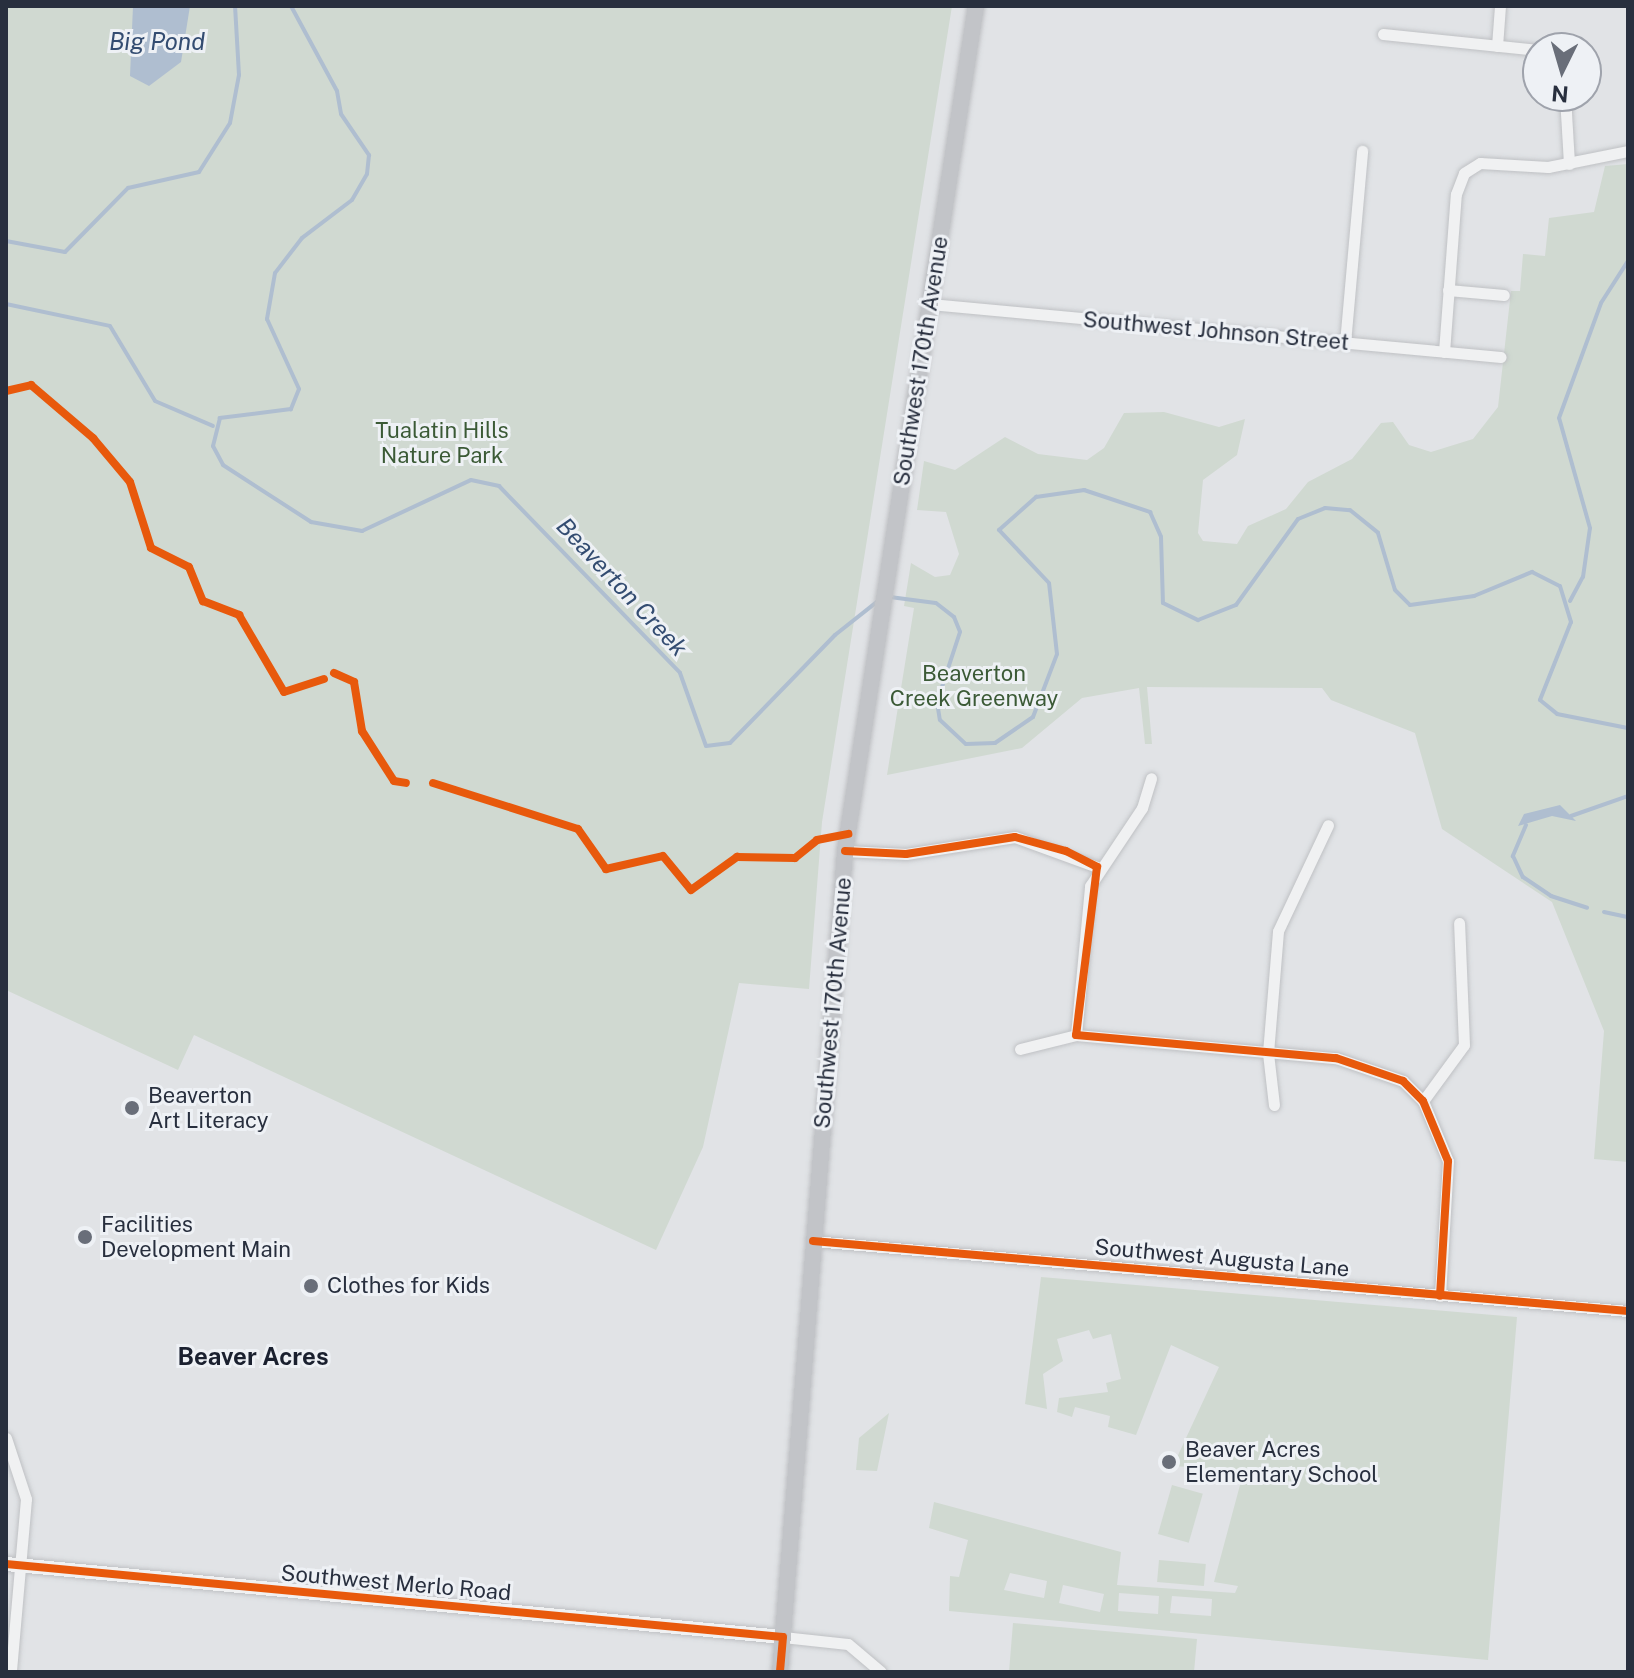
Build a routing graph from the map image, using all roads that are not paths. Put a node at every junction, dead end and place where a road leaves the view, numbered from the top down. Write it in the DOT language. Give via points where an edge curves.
graph roads {
  1 [pos="976,6"];
  2 [pos="1500,6"];
  3 [pos="1383,34"];
  4 [pos="1497,46"];
  5 [pos="1522,48"];
  6 [pos="1566,112"];
  7 [pos="1362,151"];
  8 [pos="1628,151"];
  9 [pos="1569,164"];
  10 [pos="1448,290"];
  11 [pos="1504,295"];
  12 [pos="930,304"];
  13 [pos="1345,343"];
  14 [pos="1444,352"];
  15 [pos="1501,357"];
  16 [pos="1151,778"];
  17 [pos="1328,825"];
  18 [pos="845,851"];
  19 [pos="1097,867"];
  20 [pos="1459,923"];
  21 [pos="1076,1035"];
  22 [pos="1020,1049"];
  23 [pos="1268,1053"];
  24 [pos="1423,1101"];
  25 [pos="1274,1105"];
  26 [pos="813,1241"];
  27 [pos="1440,1296"];
  28 [pos="1628,1311"];
  29 [pos="6,1438"];
  30 [pos="14,1565"];
  31 [pos="783,1637"];
  32 [pos="11,1672"];
  33 [pos="780,1672"];
  34 [pos="881,1672"];
  1 -- 12 [label="main road, Southwest 170th Avenue"];
  2 -- 4 [label="street"];
  3 -- 4 [label="street"];
  4 -- 5 [label="street"];
  6 -- 9 [label="street"];
  7 -- 13 [label="street"];
  8 -- 9 [label="street"];
  9 -- 10 [label="street" via="1480,163 1464,173"];
  10 -- 11 [label="street"];
  10 -- 14 [label="street"];
  12 -- 13 [label="street, Southwest Johnson Street"];
  12 -- 18 [label="main road, Southwest 170th Avenue"];
  13 -- 14 [label="street, Southwest Johnson Street"];
  14 -- 15 [label="street, Southwest Johnson Street"];
  16 -- 19 [label="street" via="1142,808"];
  17 -- 23 [label="street" via="1282,912"];
  18 -- 19 [label="street" via="906,854 1015,837"];
  18 -- 26 [label="main road, Southwest 170th Avenue"];
  19 -- 21 [label="street"];
  20 -- 24 [label="street" via="1464,1045"];
  21 -- 22 [label="street"];
  21 -- 23 [label="street"];
  23 -- 24 [label="street" via="1373,1068"];
  23 -- 25 [label="street"];
  24 -- 27 [label="street" via="1448,1161"];
  26 -- 27 [label="street, Southwest Augusta Lane"];
  26 -- 31 [label="main road, Southwest 170th Avenue"];
  27 -- 28 [label="street, Southwest Augusta Lane"];
  29 -- 30 [label="street" via="26,1499"];
  30 -- 31 [label="street, Southwest Merlo Road"];
  30 -- 32 [label="street"];
  31 -- 33 [label="main road, Southwest 170th Avenue"];
  31 -- 34 [label="street, Southwest Merlo Road" via="848,1644"];
}
